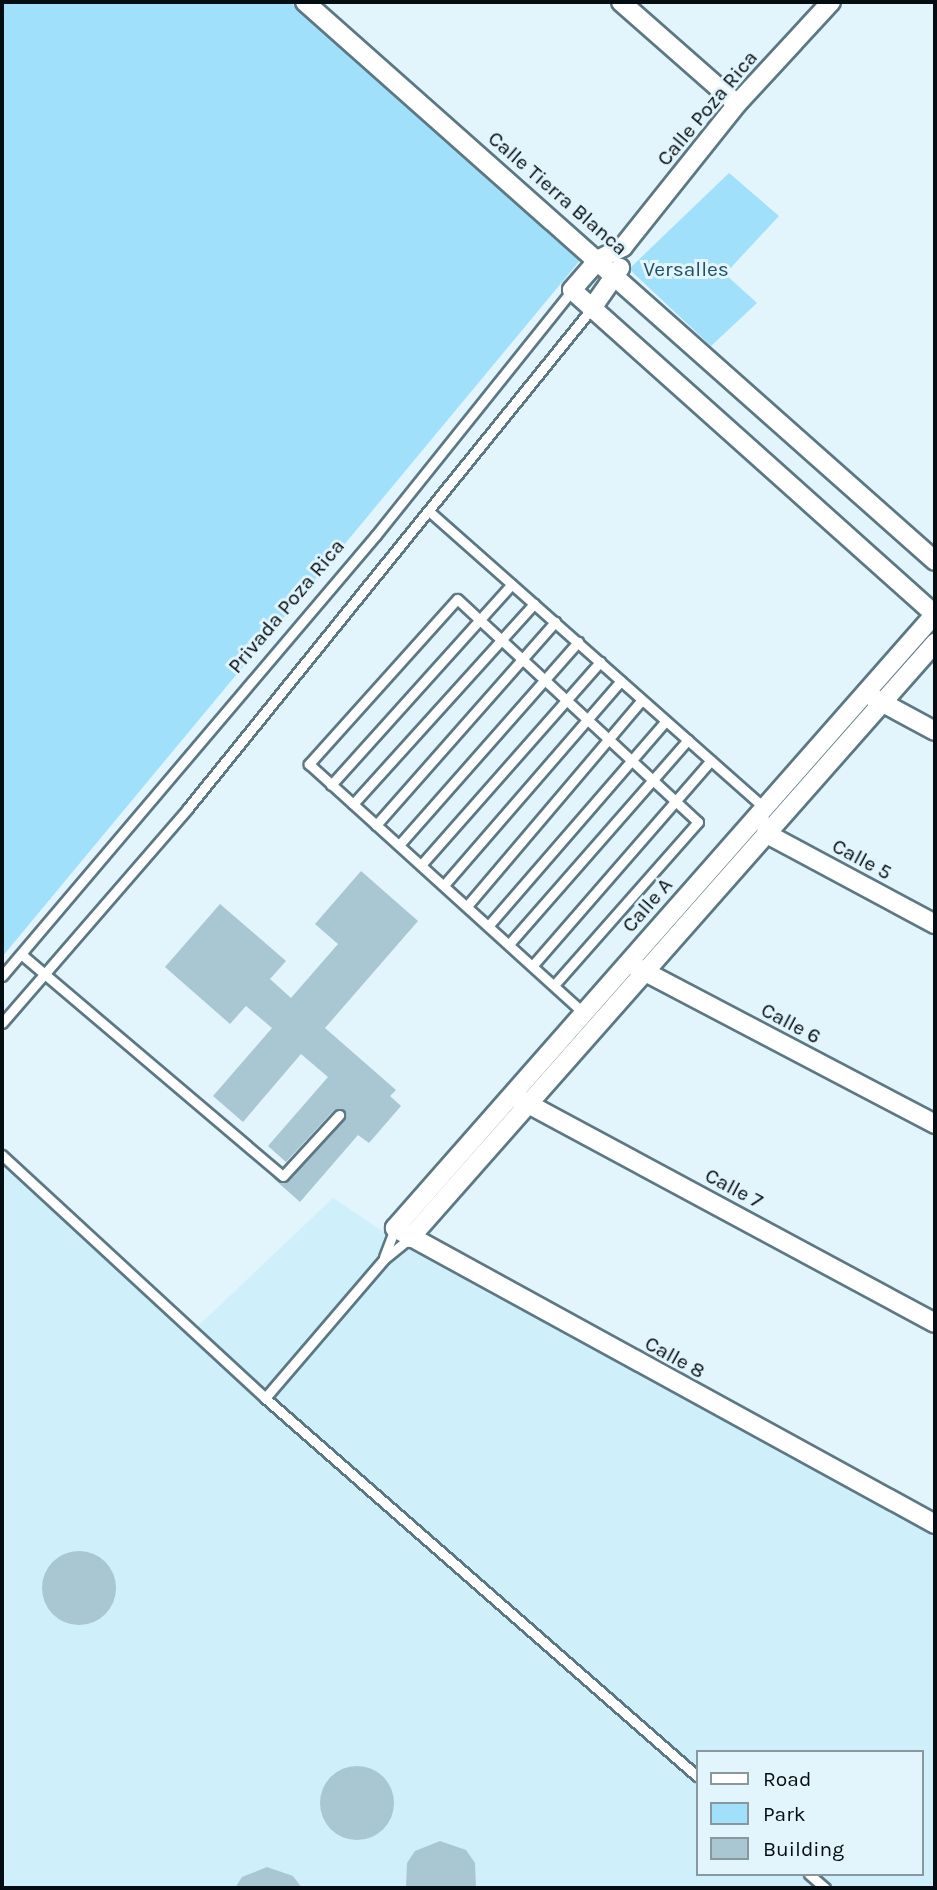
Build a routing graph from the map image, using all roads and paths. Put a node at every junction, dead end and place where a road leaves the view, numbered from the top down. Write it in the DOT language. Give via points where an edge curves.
graph roads {
  1 [pos="304,2"];
  2 [pos="621,2"];
  3 [pos="831,2"];
  4 [pos="737,104"];
  5 [pos="624,247"];
  6 [pos="599,259"];
  7 [pos="618,277"];
  8 [pos="572,290"];
  9 [pos="592,308"];
  10 [pos="430,512"];
  11 [pos="935,561"];
  12 [pos="512,584"];
  13 [pos="534,604"];
  14 [pos="935,614"];
  15 [pos="479,620"];
  16 [pos="555,622"];
  17 [pos="501,639"];
  18 [pos="578,642"];
  19 [pos="935,643"];
  20 [pos="520,660"];
  21 [pos="600,662"];
  22 [pos="544,680"];
  23 [pos="621,681"];
  24 [pos="865,693"];
  25 [pos="566,700"];
  26 [pos="642,700"];
  27 [pos="883,702"];
  28 [pos="588,721"];
  29 [pos="666,721"];
  30 [pos="935,731"];
  31 [pos="609,740"];
  32 [pos="688,740"];
  33 [pos="711,760"];
  34 [pos="631,762"];
  35 [pos="652,781"];
  36 [pos="331,785"];
  37 [pos="674,802"];
  38 [pos="353,804"];
  39 [pos="763,807"];
  40 [pos="376,825"];
  41 [pos="767,834"];
  42 [pos="399,845"];
  43 [pos="421,865"];
  44 [pos="444,885"];
  45 [pos="467,906"];
  46 [pos="935,924"];
  47 [pos="489,925"];
  48 [pos="510,943"];
  49 [pos="21,954"];
  50 [pos="626,962"];
  51 [pos="533,965"];
  52 [pos="644,972"];
  53 [pos="43,975"];
  54 [pos="2,976"];
  55 [pos="555,984"];
  56 [pos="583,1012"];
  57 [pos="2,1023"];
  58 [pos="597,1025"];
  59 [pos="511,1094"];
  60 [pos="527,1103"];
  61 [pos="339,1115"];
  62 [pos="935,1124"];
  63 [pos="2,1155"];
  64 [pos="402,1233"];
  65 [pos="384,1259"];
  66 [pos="935,1323"];
  67 [pos="265,1398"];
  68 [pos="935,1524"];
  69 [pos="696,1775"];
  70 [pos="811,1876"];
  71 [pos="825,1888"];
  1 -- 6 [label="street, Calle Tierra Blanca"];
  2 -- 4 [label="street"];
  3 -- 4 [label="street, Calle Poza Rica"];
  4 -- 5 [label="street, Calle Poza Rica"];
  5 -- 6 [label="street, Calle Poza Rica"];
  5 -- 7 [label="street, Calle Poza Rica"];
  6 -- 7 [label="street, Calle Tierra Blanca"];
  6 -- 8 [label="street, Privada Poza Rica"];
  7 -- 9 [label="street"];
  7 -- 11 [label="street, Calle Tierra Blanca"];
  8 -- 9 [label="street"];
  8 -- 49 [label="lane, Privada Poza Rica" via="376,535"];
  9 -- 10 [label="lane"];
  9 -- 14 [label="street"];
  10 -- 12 [label="lane"];
  10 -- 53 [label="lane"];
  12 -- 13 [label="lane"];
  12 -- 15 [label="lane"];
  13 -- 16 [label="lane"];
  13 -- 17 [label="lane"];
  14 -- 24 [label="street, Calle A"];
  15 -- 17 [label="lane"];
  15 -- 36 [label="lane"];
  15 -- 36 [label="lane" via="457,599 309,764"];
  16 -- 18 [label="lane"];
  16 -- 20 [label="lane"];
  17 -- 20 [label="lane"];
  17 -- 38 [label="lane"];
  18 -- 21 [label="lane"];
  18 -- 22 [label="lane"];
  19 -- 27 [label="street, Calle A"];
  20 -- 22 [label="lane"];
  20 -- 40 [label="lane"];
  21 -- 23 [label="lane"];
  21 -- 25 [label="lane"];
  22 -- 25 [label="lane"];
  22 -- 42 [label="lane"];
  23 -- 26 [label="lane"];
  23 -- 28 [label="lane"];
  24 -- 27 [label="street"];
  24 -- 39 [label="street, Calle A"];
  25 -- 28 [label="lane"];
  25 -- 43 [label="lane"];
  26 -- 29 [label="lane"];
  26 -- 31 [label="lane"];
  27 -- 30 [label="street"];
  27 -- 41 [label="street, Calle A"];
  28 -- 31 [label="lane"];
  28 -- 44 [label="lane"];
  29 -- 32 [label="lane"];
  29 -- 34 [label="lane"];
  31 -- 34 [label="lane"];
  31 -- 45 [label="lane"];
  32 -- 33 [label="lane"];
  32 -- 35 [label="lane"];
  33 -- 37 [label="lane"];
  33 -- 39 [label="lane"];
  34 -- 35 [label="lane"];
  34 -- 47 [label="lane"];
  35 -- 37 [label="lane"];
  35 -- 48 [label="lane"];
  36 -- 38 [label="lane"];
  37 -- 51 [label="lane"];
  37 -- 55 [label="lane" via="698,822"];
  38 -- 40 [label="lane"];
  39 -- 41 [label="street"];
  39 -- 50 [label="street, Calle A"];
  40 -- 42 [label="lane"];
  41 -- 46 [label="street, Calle 5"];
  41 -- 52 [label="street, Calle A"];
  42 -- 43 [label="lane"];
  43 -- 44 [label="lane"];
  44 -- 45 [label="lane"];
  45 -- 47 [label="lane"];
  47 -- 48 [label="lane"];
  48 -- 51 [label="lane"];
  49 -- 53 [label="lane"];
  49 -- 54 [label="lane, Privada Poza Rica"];
  50 -- 52 [label="street, Calle 6"];
  50 -- 56 [label="street, Calle A"];
  51 -- 55 [label="lane"];
  52 -- 58 [label="street, Calle A"];
  52 -- 62 [label="street, Calle 6"];
  53 -- 57 [label="lane"];
  53 -- 61 [label="lane" via="283,1176"];
  55 -- 56 [label="lane"];
  56 -- 58 [label="lane"];
  56 -- 59 [label="street, Calle A"];
  58 -- 60 [label="street, Calle A"];
  59 -- 60 [label="street, Calle 7"];
  59 -- 64 [label="street, Calle A"];
  60 -- 64 [label="street, Calle A"];
  60 -- 66 [label="street, Calle 7"];
  63 -- 67 [label="lane"];
  64 -- 65 [label="lane"];
  64 -- 65 [label="lane"];
  64 -- 68 [label="street, Calle 8"];
  65 -- 67 [label="lane"];
  67 -- 69 [label="lane"];
  70 -- 71 [label="lane"];
}
